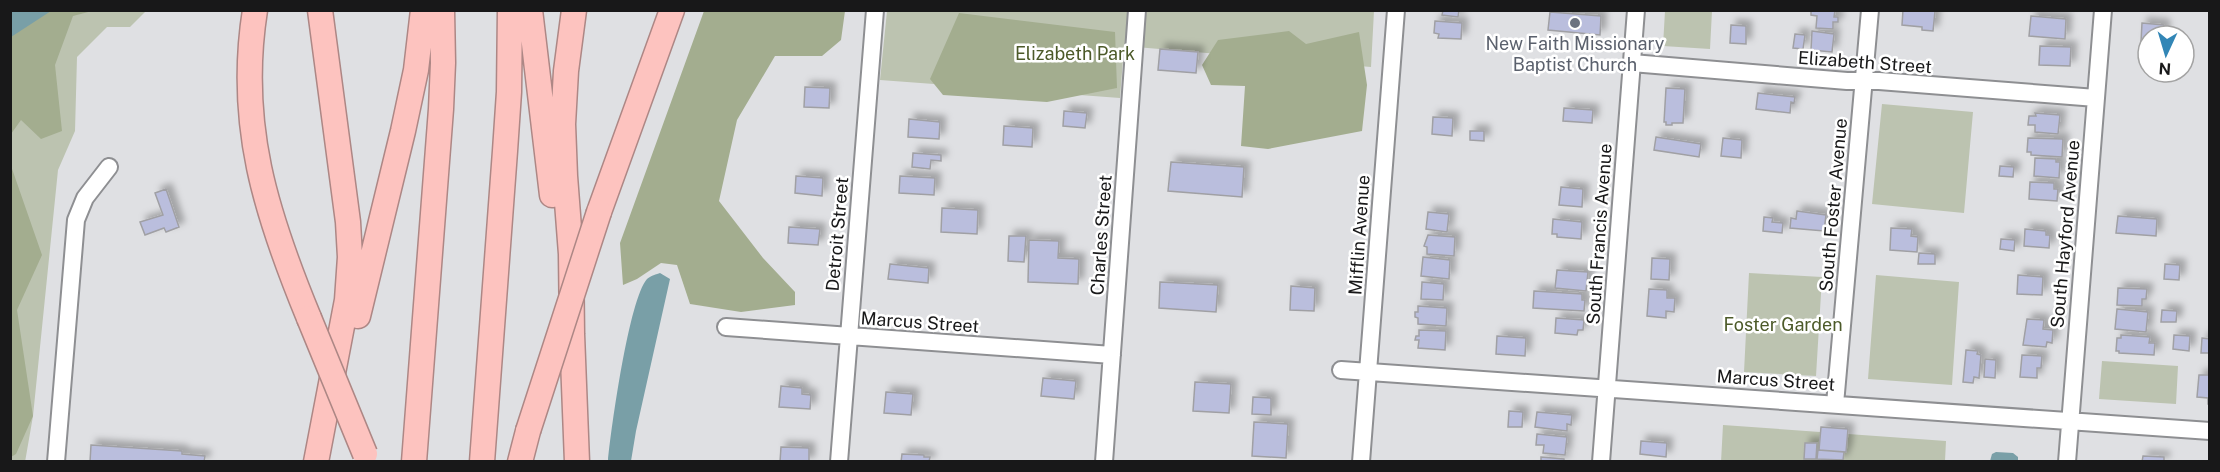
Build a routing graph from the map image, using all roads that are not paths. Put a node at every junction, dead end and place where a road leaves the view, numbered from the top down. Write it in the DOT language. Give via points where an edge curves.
graph roads {
  1 [pos="255,10"];
  2 [pos="320,10"];
  3 [pos="423,10"];
  4 [pos="442,10"];
  5 [pos="510,10"];
  6 [pos="530,10"];
  7 [pos="574,10"];
  8 [pos="672,10"];
  9 [pos="875,10"];
  10 [pos="1137,10"];
  11 [pos="1396,10"];
  12 [pos="1636,10"];
  13 [pos="1870,10"];
  14 [pos="2103,10"];
  15 [pos="1632,63"];
  16 [pos="1864,81"];
  17 [pos="2096,98"];
  18 [pos="110,167"];
  19 [pos="726,327"];
  20 [pos="572,334"];
  21 [pos="848,337"];
  22 [pos="1112,355"];
  23 [pos="1341,370"];
  24 [pos="1368,372"];
  25 [pos="1607,388"];
  26 [pos="1835,404"];
  27 [pos="2070,420"];
  28 [pos="324,426"];
  29 [pos="2210,431"];
  30 [pos="367,458"];
  31 [pos="56,462"];
  32 [pos="316,462"];
  33 [pos="414,462"];
  34 [pos="482,462"];
  35 [pos="520,462"];
  36 [pos="577,462"];
  37 [pos="839,462"];
  38 [pos="1104,462"];
  39 [pos="1361,462"];
  40 [pos="1601,462"];
  41 [pos="2067,462"];
  1 -- 30 [label="highway, bridge" via="249,78 251,128 270,218"];
  2 -- 28 [label="highway" via="350,257 347,300"];
  3 -- 28 [label="highway" via="404,131 348,355"];
  4 -- 33 [label="highway" via="441,109"];
  5 -- 34 [label="highway" via="507,127"];
  6 -- 20 [label="highway"];
  7 -- 20 [label="highway" via="563,124"];
  8 -- 35 [label="highway, bridge" via="599,212"];
  9 -- 21 [label="street, Detroit Street"];
  10 -- 22 [label="street, Charles Street"];
  11 -- 24 [label="street, Mifflin Avenue"];
  12 -- 15 [label="street, South Francis Avenue"];
  13 -- 16 [label="street, South Foster Avenue"];
  14 -- 17 [label="street, South Hayford Avenue"];
  15 -- 16 [label="street, Elizabeth Street"];
  15 -- 25 [label="street, South Francis Avenue"];
  16 -- 17 [label="street, Elizabeth Street"];
  16 -- 26 [label="street, South Foster Avenue"];
  17 -- 27 [label="street, South Hayford Avenue"];
  18 -- 31 [label="street" via="85,198 76,220"];
  19 -- 21 [label="street, Marcus Street"];
  20 -- 36 [label="highway"];
  21 -- 22 [label="street, Marcus Street"];
  21 -- 37 [label="street, Detroit Street"];
  22 -- 38 [label="street, Charles Street"];
  23 -- 24 [label="street, Marcus Street"];
  24 -- 25 [label="street, Marcus Street"];
  24 -- 39 [label="street, Mifflin Avenue"];
  25 -- 26 [label="street, Marcus Street"];
  25 -- 40 [label="street, South Francis Avenue"];
  26 -- 27 [label="street, Marcus Street"];
  27 -- 29 [label="street, Marcus Street"];
  27 -- 41 [label="street, South Hayford Avenue"];
  28 -- 32 [label="highway"];
}
